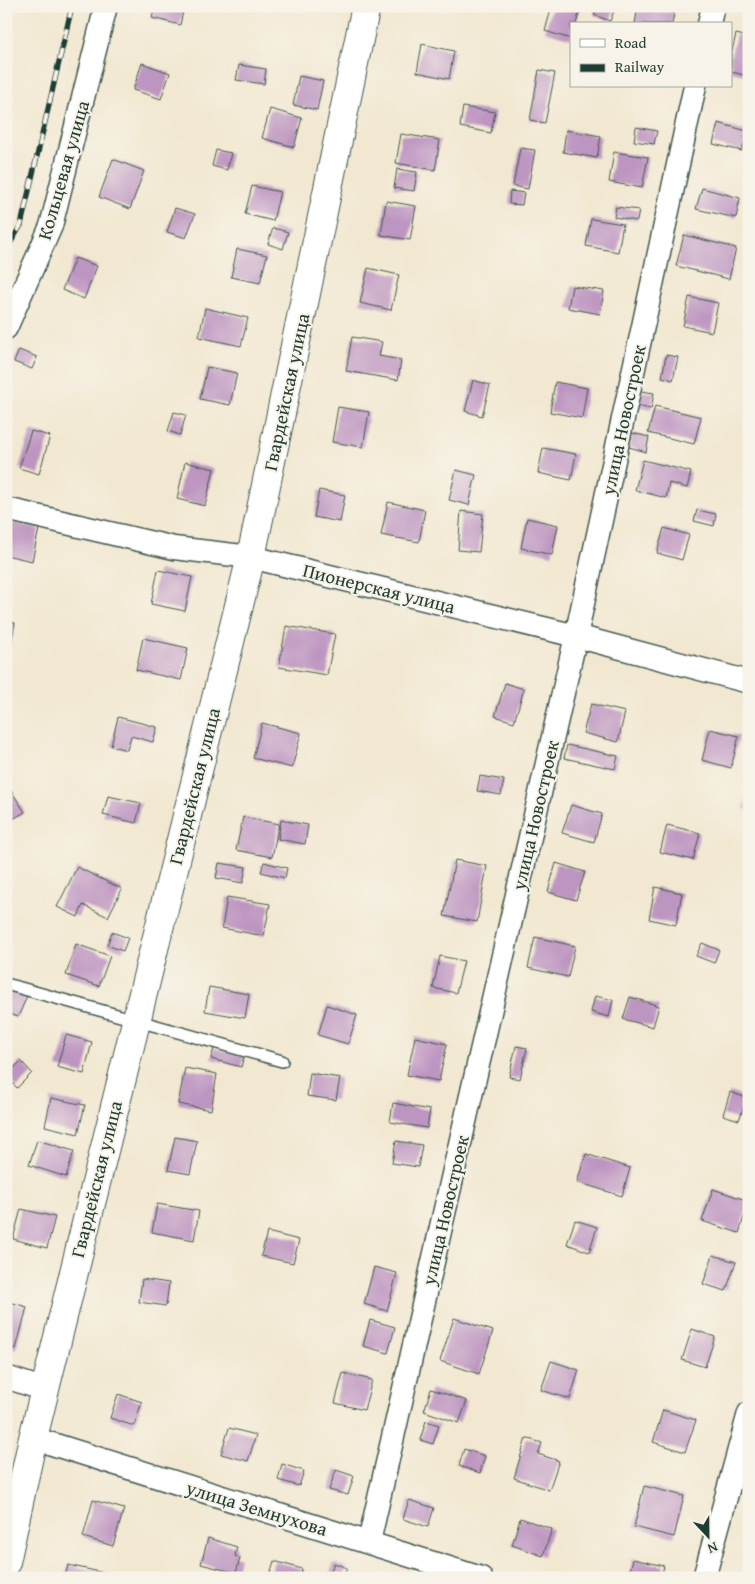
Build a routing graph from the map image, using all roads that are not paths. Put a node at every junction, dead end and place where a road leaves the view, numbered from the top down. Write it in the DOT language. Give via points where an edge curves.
graph roads {
  1 [pos="106,6"];
  2 [pos="366,6"];
  3 [pos="713,6"];
  4 [pos="709,22"];
  5 [pos="695,88"];
  6 [pos="6,328"];
  7 [pos="6,509"];
  8 [pos="252,556"];
  9 [pos="576,636"];
  10 [pos="749,682"];
  11 [pos="6,984"];
  12 [pos="135,1020"];
  13 [pos="282,1060"];
  14 [pos="6,1377"];
  15 [pos="44,1390"];
  16 [pos="749,1413"];
  17 [pos="33,1438"];
  18 [pos="369,1542"];
  19 [pos="6,1562"];
  20 [pos="481,1578"];
  21 [pos="704,1578"];
  1 -- 6 [label="street, Кольцевая улица" via="51,226"];
  2 -- 8 [label="main road, Гвардейская улица"];
  3 -- 4 [label="street"];
  5 -- 9 [label="street, улица Новостроек"];
  7 -- 8 [label="street, Пионерская улица" via="174,548"];
  8 -- 9 [label="street, Пионерская улица"];
  8 -- 12 [label="main road, Гвардейская улица"];
  9 -- 10 [label="street, Пионерская улица"];
  9 -- 18 [label="street, улица Новостроек"];
  11 -- 12 [label="lane"];
  12 -- 13 [label="lane"];
  12 -- 15 [label="main road, Гвардейская улица"];
  14 -- 15 [label="street"];
  15 -- 17 [label="main road, Гвардейская улица"];
  16 -- 21 [label="street"];
  17 -- 18 [label="street, улица Земнухова"];
  17 -- 19 [label="main road, Гвардейская улица"];
  18 -- 20 [label="street, улица Земнухова"];
}
